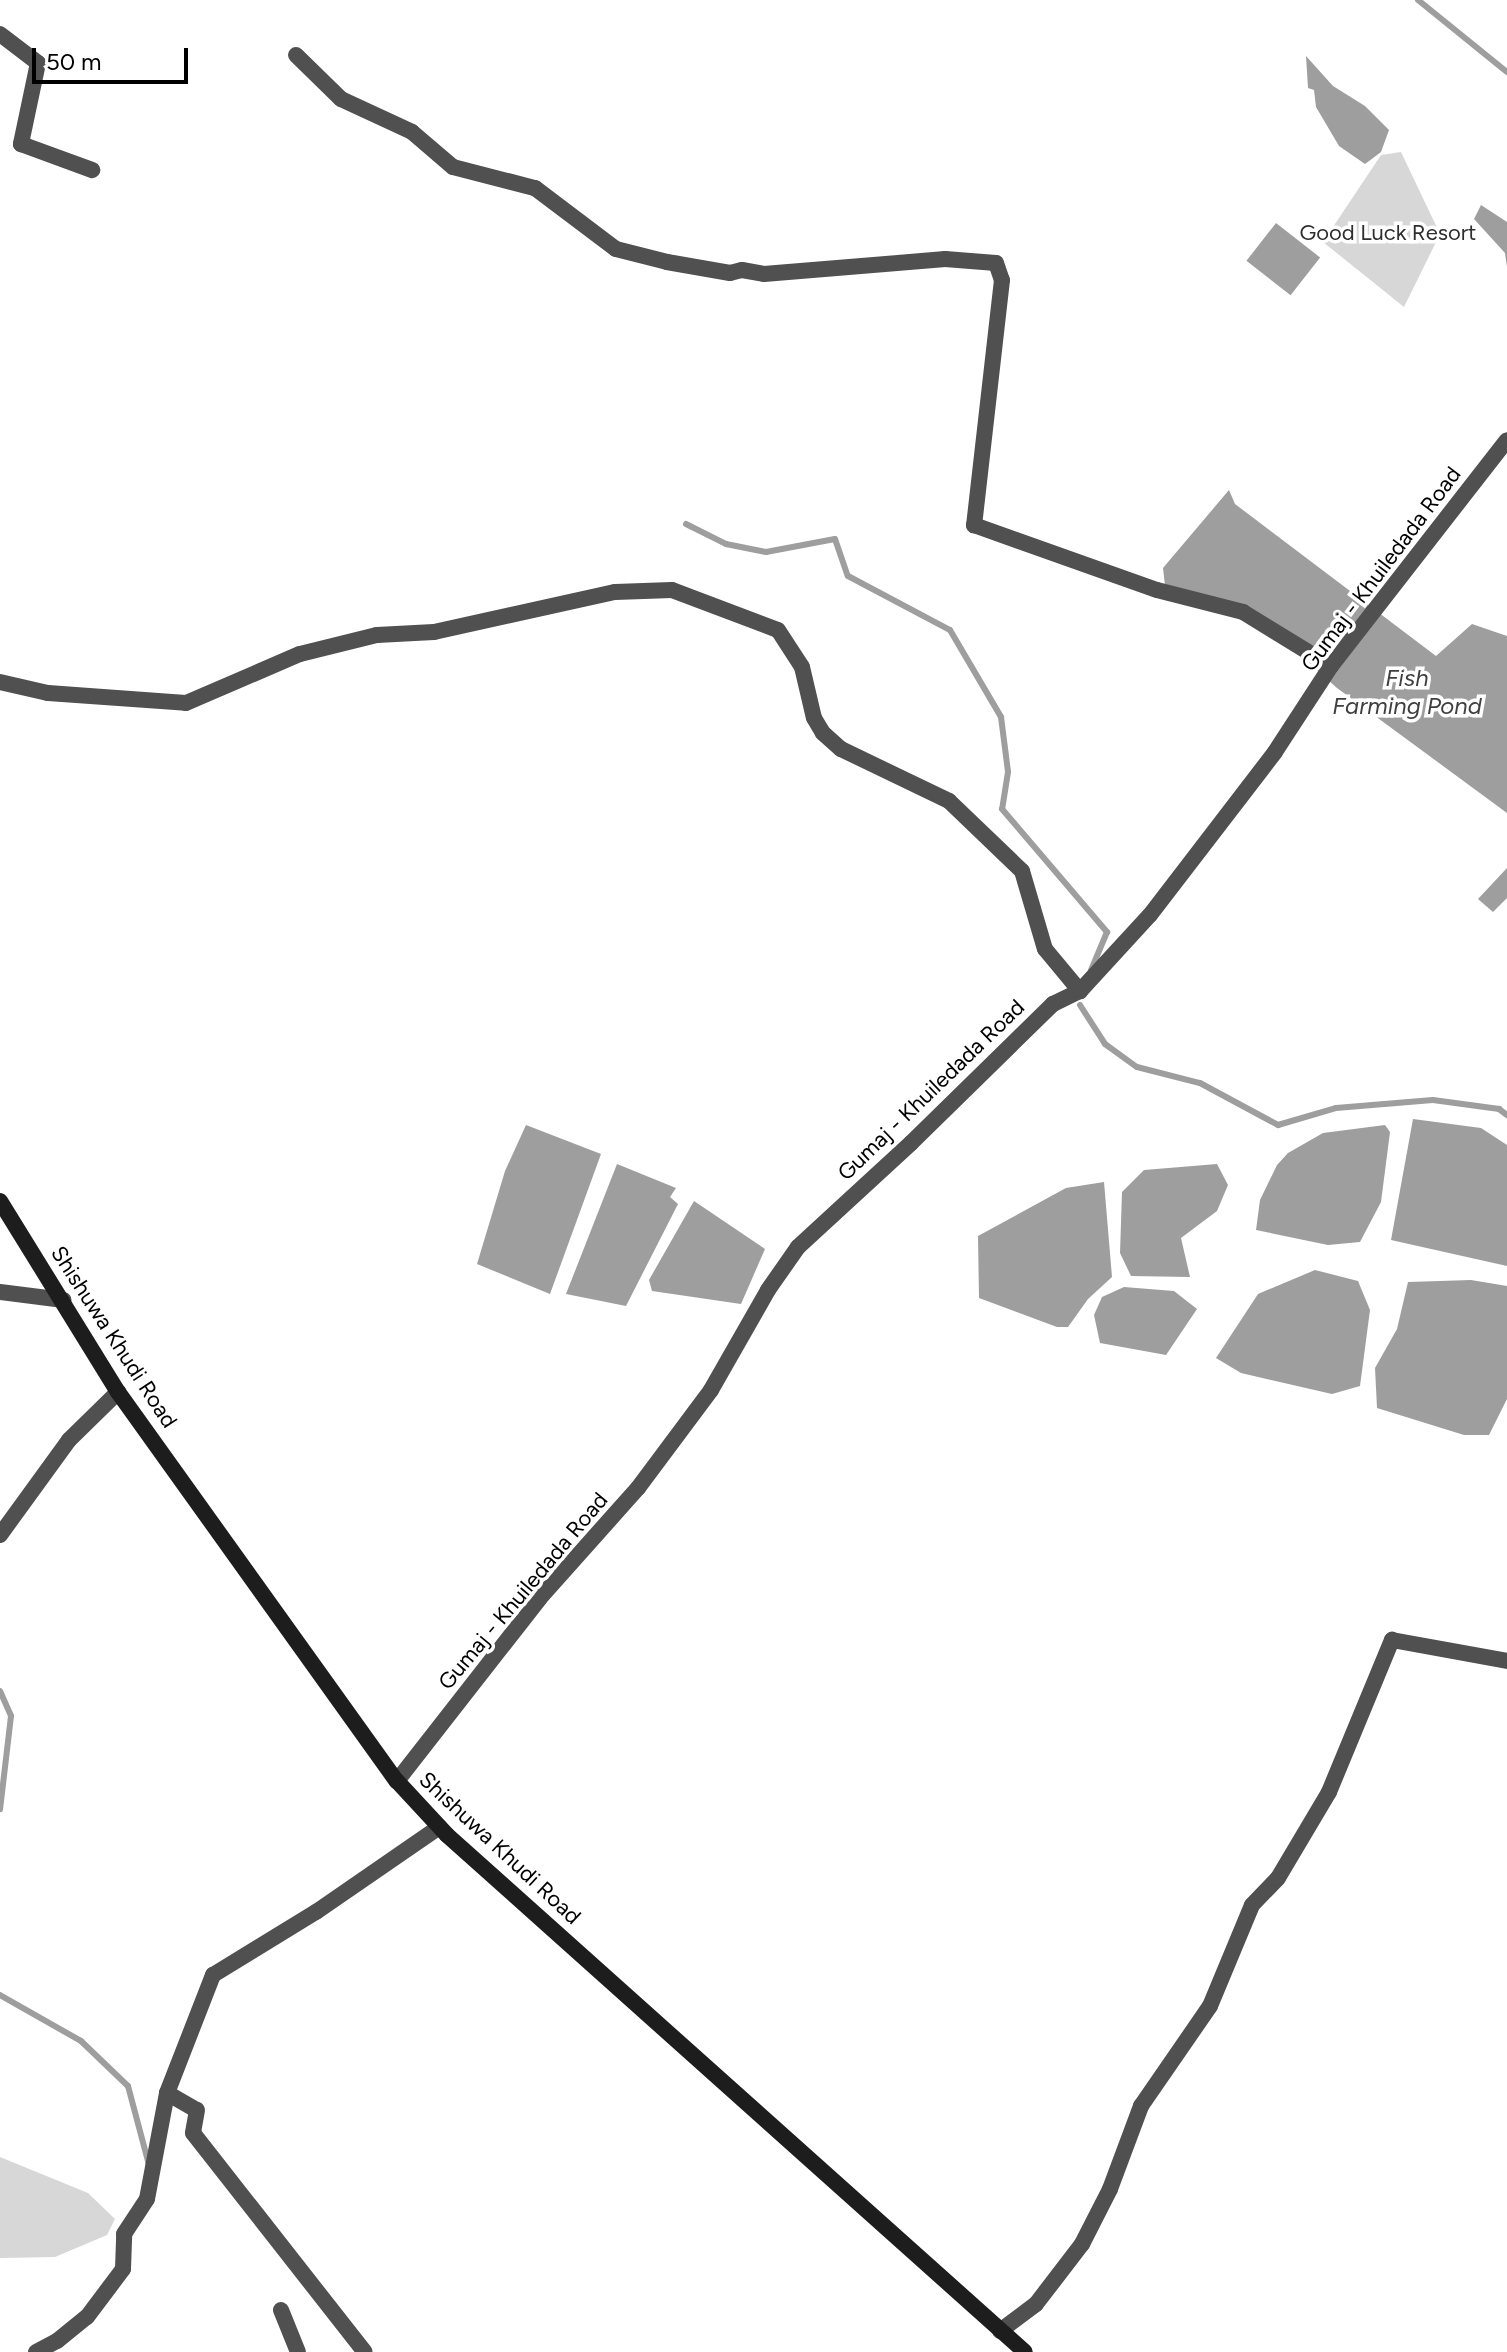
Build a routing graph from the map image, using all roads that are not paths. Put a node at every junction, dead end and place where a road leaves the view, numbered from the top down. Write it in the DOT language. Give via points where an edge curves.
graph roads {
  1 [pos="0,34"];
  2 [pos="296,55"];
  3 [pos="92,170"];
  4 [pos="1507,440"];
  5 [pos="1331,666"];
  6 [pos="0,682"];
  7 [pos="1080,991"];
  8 [pos="0,1201"];
  9 [pos="0,1292"];
  10 [pos="63,1300"];
  11 [pos="118,1392"];
  12 [pos="0,1535"];
  13 [pos="1507,1661"];
  14 [pos="397,1781"];
  15 [pos="439,1827"];
  16 [pos="167,2093"];
  17 [pos="281,2310"];
  18 [pos="1000,2331"];
  19 [pos="36,2352"];
  20 [pos="298,2352"];
  21 [pos="365,2352"];
  22 [pos="1025,2352"];
  1 -- 3 [label="street" via="38,63 21,144"];
  2 -- 5 [label="street" via="341,99 412,132 453,167 535,188 616,249 730,273 945,259 996,263 1002,280 974,525 1157,590 1243,612"];
  4 -- 5 [label="street, Gumaj - Khuiledada Road"];
  5 -- 7 [label="street, Gumaj - Khuiledada Road" via="1275,752 1150,915"];
  6 -- 7 [label="street" via="48,693 186,703 300,654 377,635 434,632 615,592 672,590 778,630 802,667 814,718 823,733 841,749 949,801 1022,871 1045,949"];
  7 -- 14 [label="street, Gumaj - Khuiledada Road" via="1053,1004 798,1247 711,1390 638,1488 539,1599"];
  8 -- 10 [label="main road, Shishuwa Khudi Road"];
  9 -- 10 [label="street"];
  10 -- 11 [label="main road, Shishuwa Khudi Road"];
  11 -- 12 [label="street" via="69,1440"];
  11 -- 14 [label="main road, Shishuwa Khudi Road"];
  13 -- 18 [label="street" via="1392,1640 1329,1792 1278,1878 1252,1905 1210,2006 1141,2106 1110,2189 1082,2244 1036,2304"];
  14 -- 15 [label="main road, Shishuwa Khudi Road"];
  15 -- 16 [label="street" via="213,1975"];
  15 -- 18 [label="main road, Shishuwa Khudi Road"];
  16 -- 19 [label="street" via="147,2199 124,2234 123,2269 87,2317"];
  16 -- 21 [label="street" via="197,2110 193,2133"];
  17 -- 20 [label="street"];
  18 -- 22 [label="main road, Shishuwa Khudi Road"];
}
